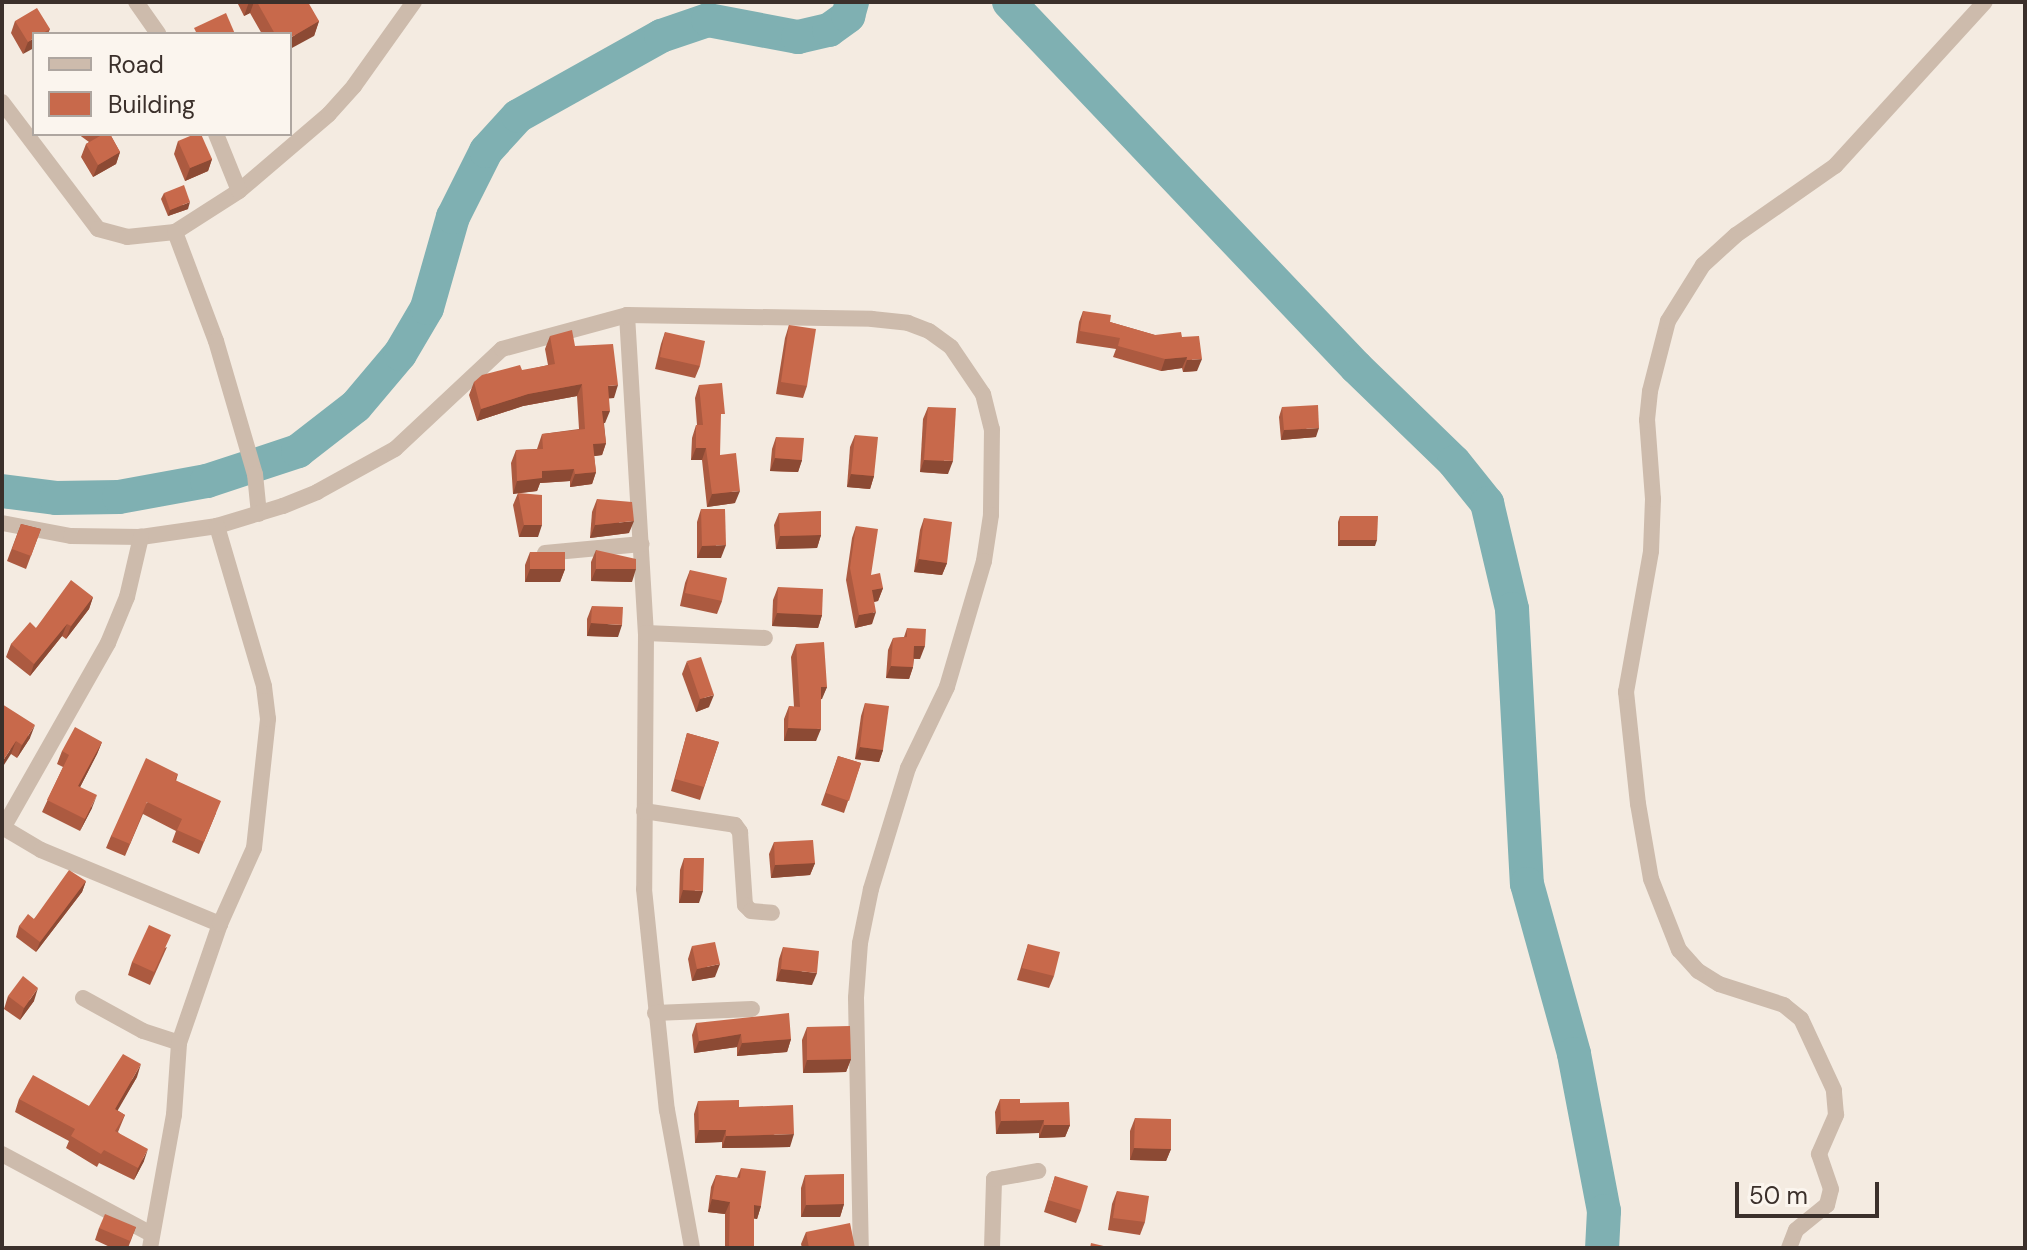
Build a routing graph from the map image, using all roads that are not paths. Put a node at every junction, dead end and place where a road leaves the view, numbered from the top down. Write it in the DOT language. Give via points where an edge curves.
graph roads {
  1 [pos="136,2"];
  2 [pos="414,2"];
  3 [pos="1985,2"];
  4 [pos="157,32"];
  5 [pos="2,102"];
  6 [pos="217,136"];
  7 [pos="239,191"];
  8 [pos="175,232"];
  9 [pos="627,315"];
  10 [pos="259,514"];
  11 [pos="2,523"];
  12 [pos="217,526"];
  13 [pos="141,537"];
  14 [pos="642,544"];
  15 [pos="535,554"];
  16 [pos="646,633"];
  17 [pos="765,638"];
  18 [pos="644,811"];
  19 [pos="2,828"];
  20 [pos="772,913"];
  21 [pos="220,924"];
  22 [pos="83,998"];
  23 [pos="752,1009"];
  24 [pos="655,1013"];
  25 [pos="179,1043"];
  26 [pos="2,1154"];
  27 [pos="1038,1171"];
  28 [pos="151,1241"];
  29 [pos="692,1248"];
  30 [pos="861,1248"];
  31 [pos="992,1248"];
  32 [pos="1789,1248"];
  1 -- 4 [label="street"];
  2 -- 7 [label="street" via="329,114"];
  3 -- 32 [label="street" via="1835,166 1736,235 1703,265 1668,321 1650,391 1651,551 1626,692 1638,804 1651,879 1679,950 1719,984 1784,1005 1801,1019 1834,1090 1836,1115 1819,1154 1831,1189 1827,1205 1796,1230"];
  5 -- 8 [label="street" via="98,229 127,237"];
  6 -- 7 [label="street"];
  7 -- 8 [label="street"];
  8 -- 10 [label="street" via="216,341 255,474"];
  9 -- 10 [label="street" via="502,349 395,449 309,496"];
  9 -- 14 [label="street"];
  9 -- 30 [label="street" via="908,323 951,347 969,368 992,429 984,561 947,687 908,768 860,943 856,998"];
  10 -- 12 [label="street"];
  11 -- 13 [label="street" via="71,536"];
  12 -- 13 [label="street"];
  12 -- 21 [label="street" via="264,686 268,719 254,848"];
  13 -- 19 [label="street" via="127,597 108,643"];
  14 -- 15 [label="street"];
  14 -- 16 [label="street"];
  16 -- 17 [label="street"];
  16 -- 18 [label="street"];
  18 -- 20 [label="street" via="735,825 740,832 745,905 751,911"];
  18 -- 24 [label="street" via="644,889"];
  19 -- 21 [label="street" via="41,850"];
  21 -- 25 [label="street"];
  22 -- 25 [label="street" via="143,1031"];
  23 -- 24 [label="street"];
  24 -- 29 [label="street"];
  25 -- 28 [label="street" via="174,1115"];
  26 -- 28 [label="street"];
  27 -- 31 [label="street" via="994,1179"];
}
